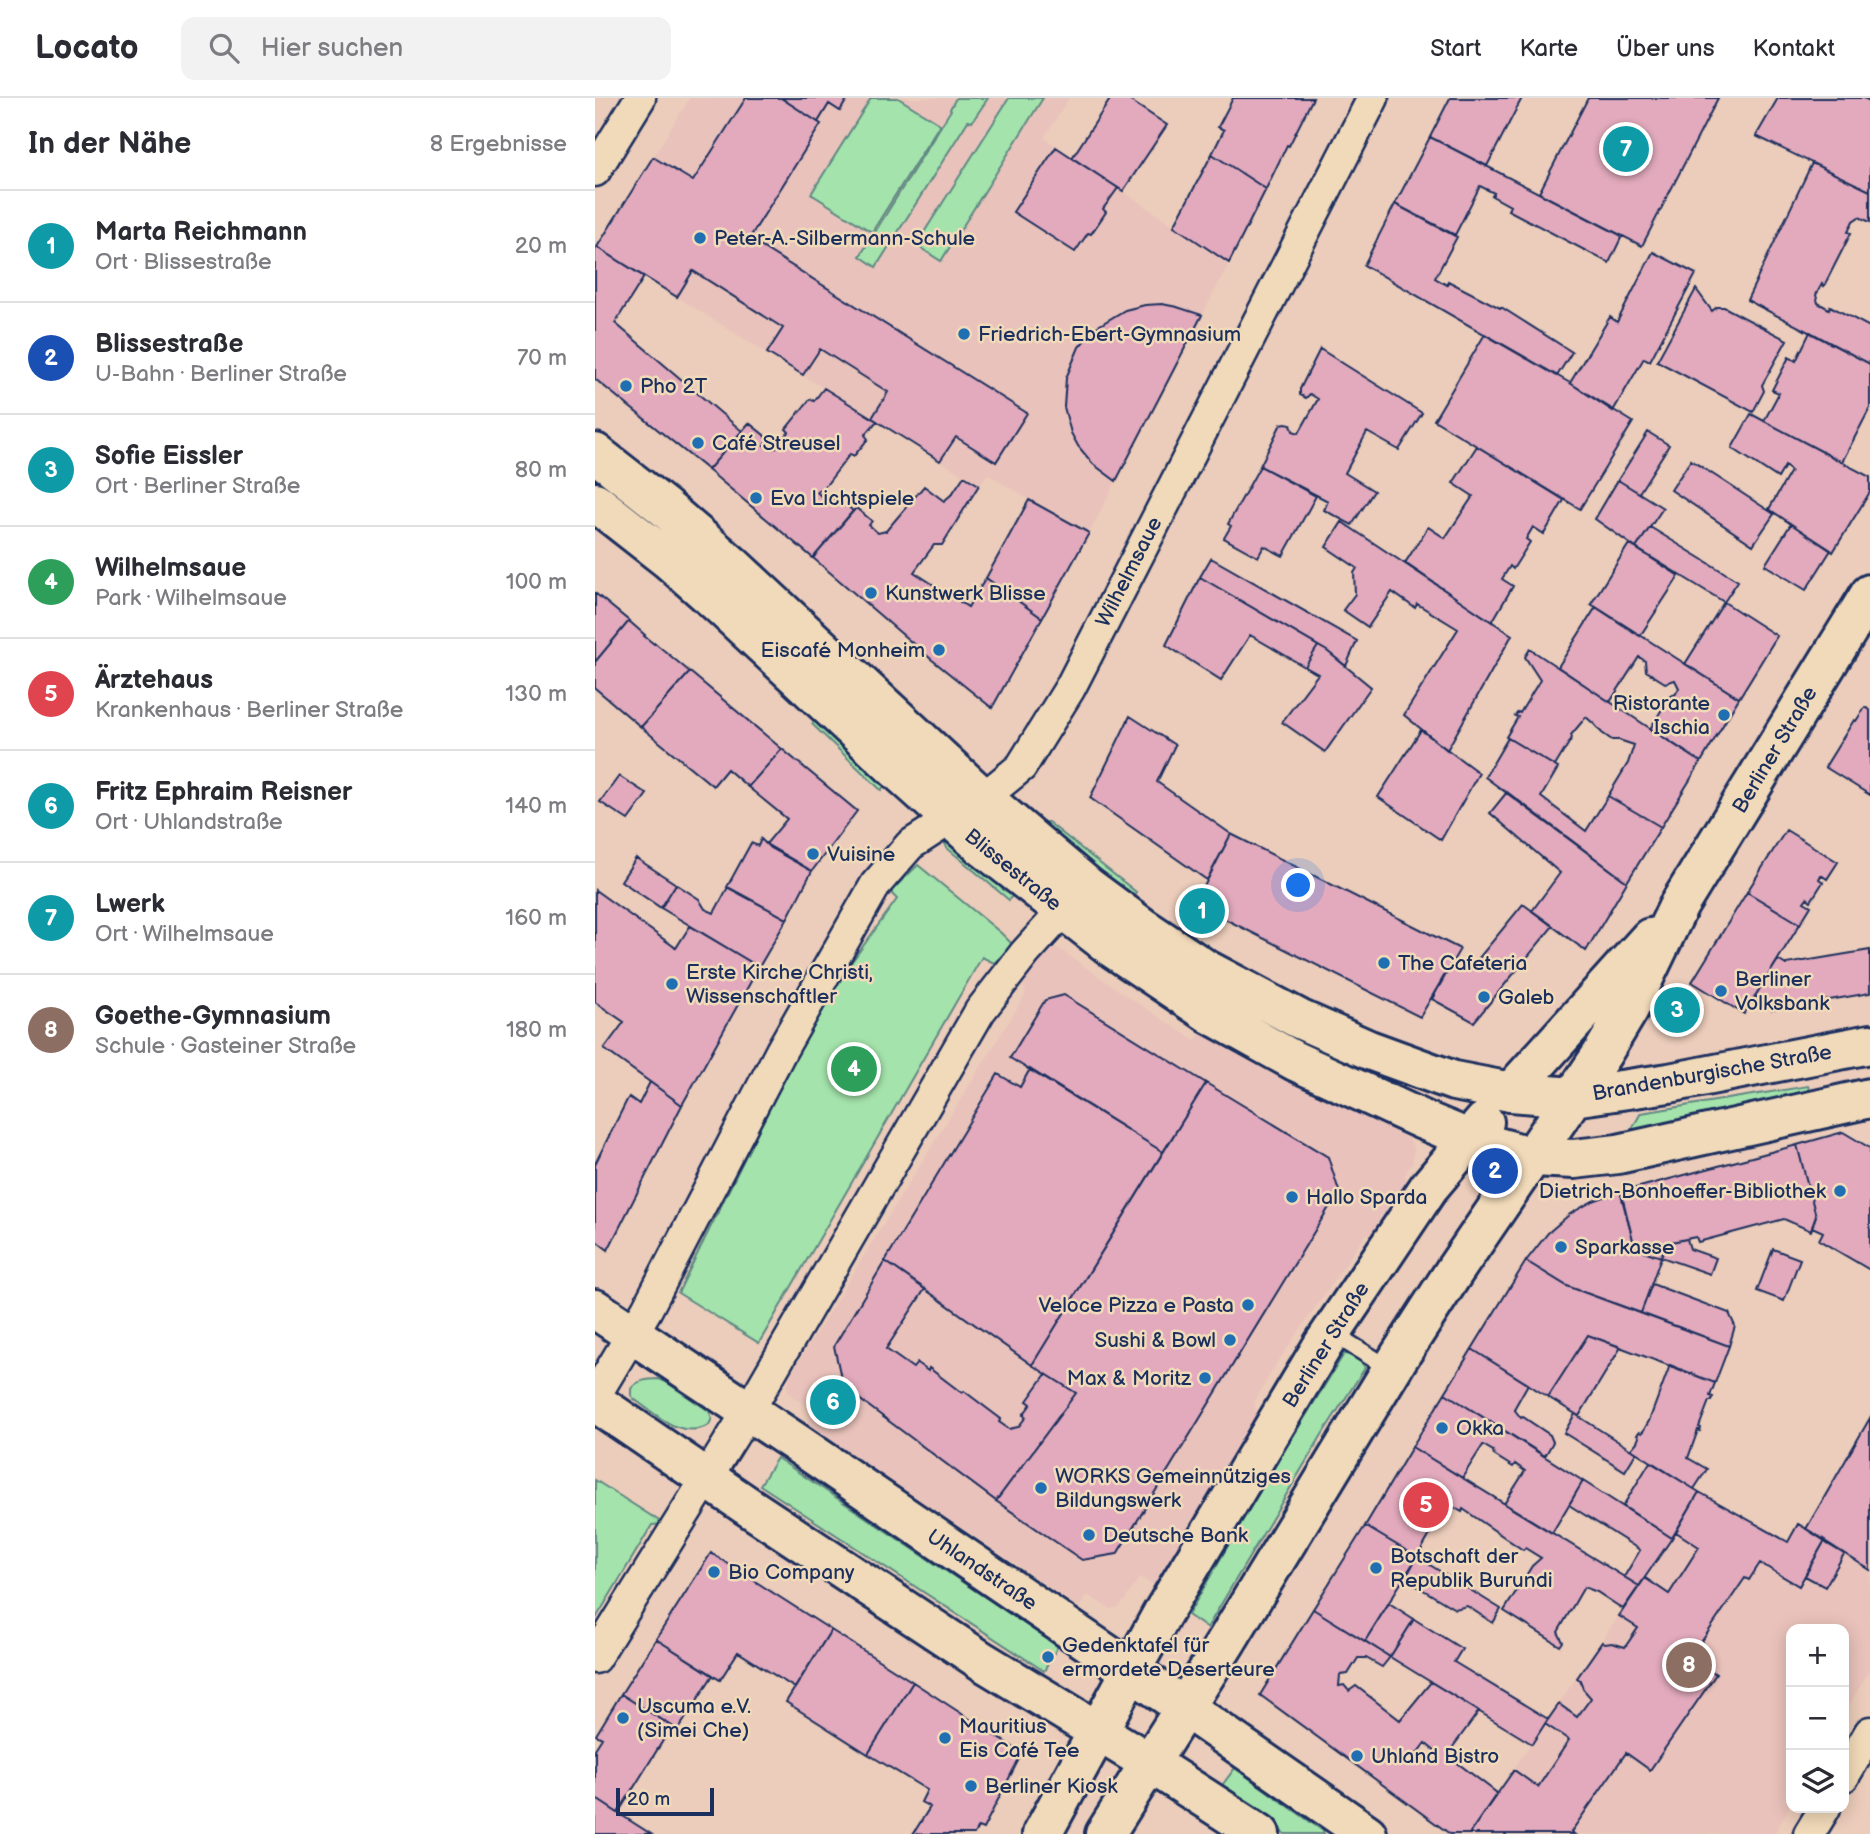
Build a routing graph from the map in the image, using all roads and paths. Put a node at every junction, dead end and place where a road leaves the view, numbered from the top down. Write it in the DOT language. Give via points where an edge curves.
graph roads {
  1 [pos="640,98"];
  2 [pos="1373,98"];
  3 [pos="595,172"];
  4 [pos="595,453"];
  5 [pos="595,502"];
  6 [pos="1870,594"];
  7 [pos="983,798"];
  8 [pos="950,819"];
  9 [pos="1679,905"];
  10 [pos="1063,911"];
  11 [pos="1870,1044"];
  12 [pos="1511,1092"];
  13 [pos="1573,1097"];
  14 [pos="1870,1098"];
  15 [pos="1469,1139"];
  16 [pos="1533,1157"];
  17 [pos="595,1308"];
  18 [pos="1331,1332"];
  19 [pos="632,1334"];
  20 [pos="1392,1370"];
  21 [pos="595,1396"];
  22 [pos="595,1402"];
  23 [pos="748,1410"];
  24 [pos="706,1478"];
  25 [pos="595,1658"];
  26 [pos="1131,1671"];
  27 [pos="1184,1707"];
  28 [pos="1098,1732"];
  29 [pos="1870,1732"];
  30 [pos="1150,1763"];
  31 [pos="1849,1768"];
  32 [pos="1822,1813"];
  33 [pos="1042,1834"];
  34 [pos="1105,1834"];
  35 [pos="1259,1834"];
  36 [pos="1367,1834"];
  37 [pos="1809,1834"];
  1 -- 3 [label="street"];
  2 -- 7 [label="street, Wilhelmsaue" via="1070,688 1021,767"];
  4 -- 7 [label="main road, Blissestraße" via="732,565"];
  5 -- 8 [label="main road, Blissestraße" via="720,605"];
  6 -- 9 [label="main road, Berliner Straße"];
  7 -- 8 [label="street, Wilhelmsaue"];
  7 -- 12 [label="main road, Blissestraße" via="1099,895 1235,986 1299,1019 1439,1077"];
  8 -- 10 [label="main road, Blissestraße"];
  8 -- 19 [label="street, Wilhelmsaue" via="910,845 876,884 781,1051"];
  9 -- 12 [label="main road, Berliner Straße"];
  9 -- 13 [label="main road, Berliner Straße" via="1629,1009"];
  10 -- 15 [label="main road, Blissestraße" via="1224,1021 1295,1061"];
  10 -- 23 [label="street" via="980,1011"];
  11 -- 13 [label="main road, Brandenburgische Straße"];
  12 -- 13 [label="main road, Brandenburgische Straße"];
  12 -- 15 [label="main road, Berliner Straße"];
  13 -- 16 [label="main road, Berliner Straße"];
  14 -- 16 [label="main road" via="1618,1154"];
  15 -- 16 [label="main road, Blissestraße"];
  15 -- 18 [label="main road, Berliner Straße" via="1429,1187"];
  16 -- 20 [label="main road, Berliner Straße"];
  17 -- 19 [label="main road, Uhlandstraße"];
  18 -- 20 [label="lane"];
  18 -- 26 [label="main road, Berliner Straße"];
  19 -- 21 [label="street, Wilhelmsaue"];
  19 -- 23 [label="main road, Uhlandstraße"];
  20 -- 27 [label="main road, Berliner Straße"];
  22 -- 24 [label="main road"];
  23 -- 24 [label="street"];
  23 -- 26 [label="main road, Uhlandstraße"];
  24 -- 25 [label="street"];
  24 -- 28 [label="main road"];
  26 -- 27 [label="main road, Uhlandstraße"];
  26 -- 28 [label="main road, Berliner Straße"];
  27 -- 30 [label="main road, Berliner Straße"];
  27 -- 36 [label="main road, Uhlandstraße"];
  28 -- 30 [label="main road"];
  28 -- 33 [label="main road, Berliner Straße"];
  29 -- 31 [label="street"];
  30 -- 34 [label="main road, Berliner Straße"];
  30 -- 35 [label="main road"];
  32 -- 37 [label="street"];
}
